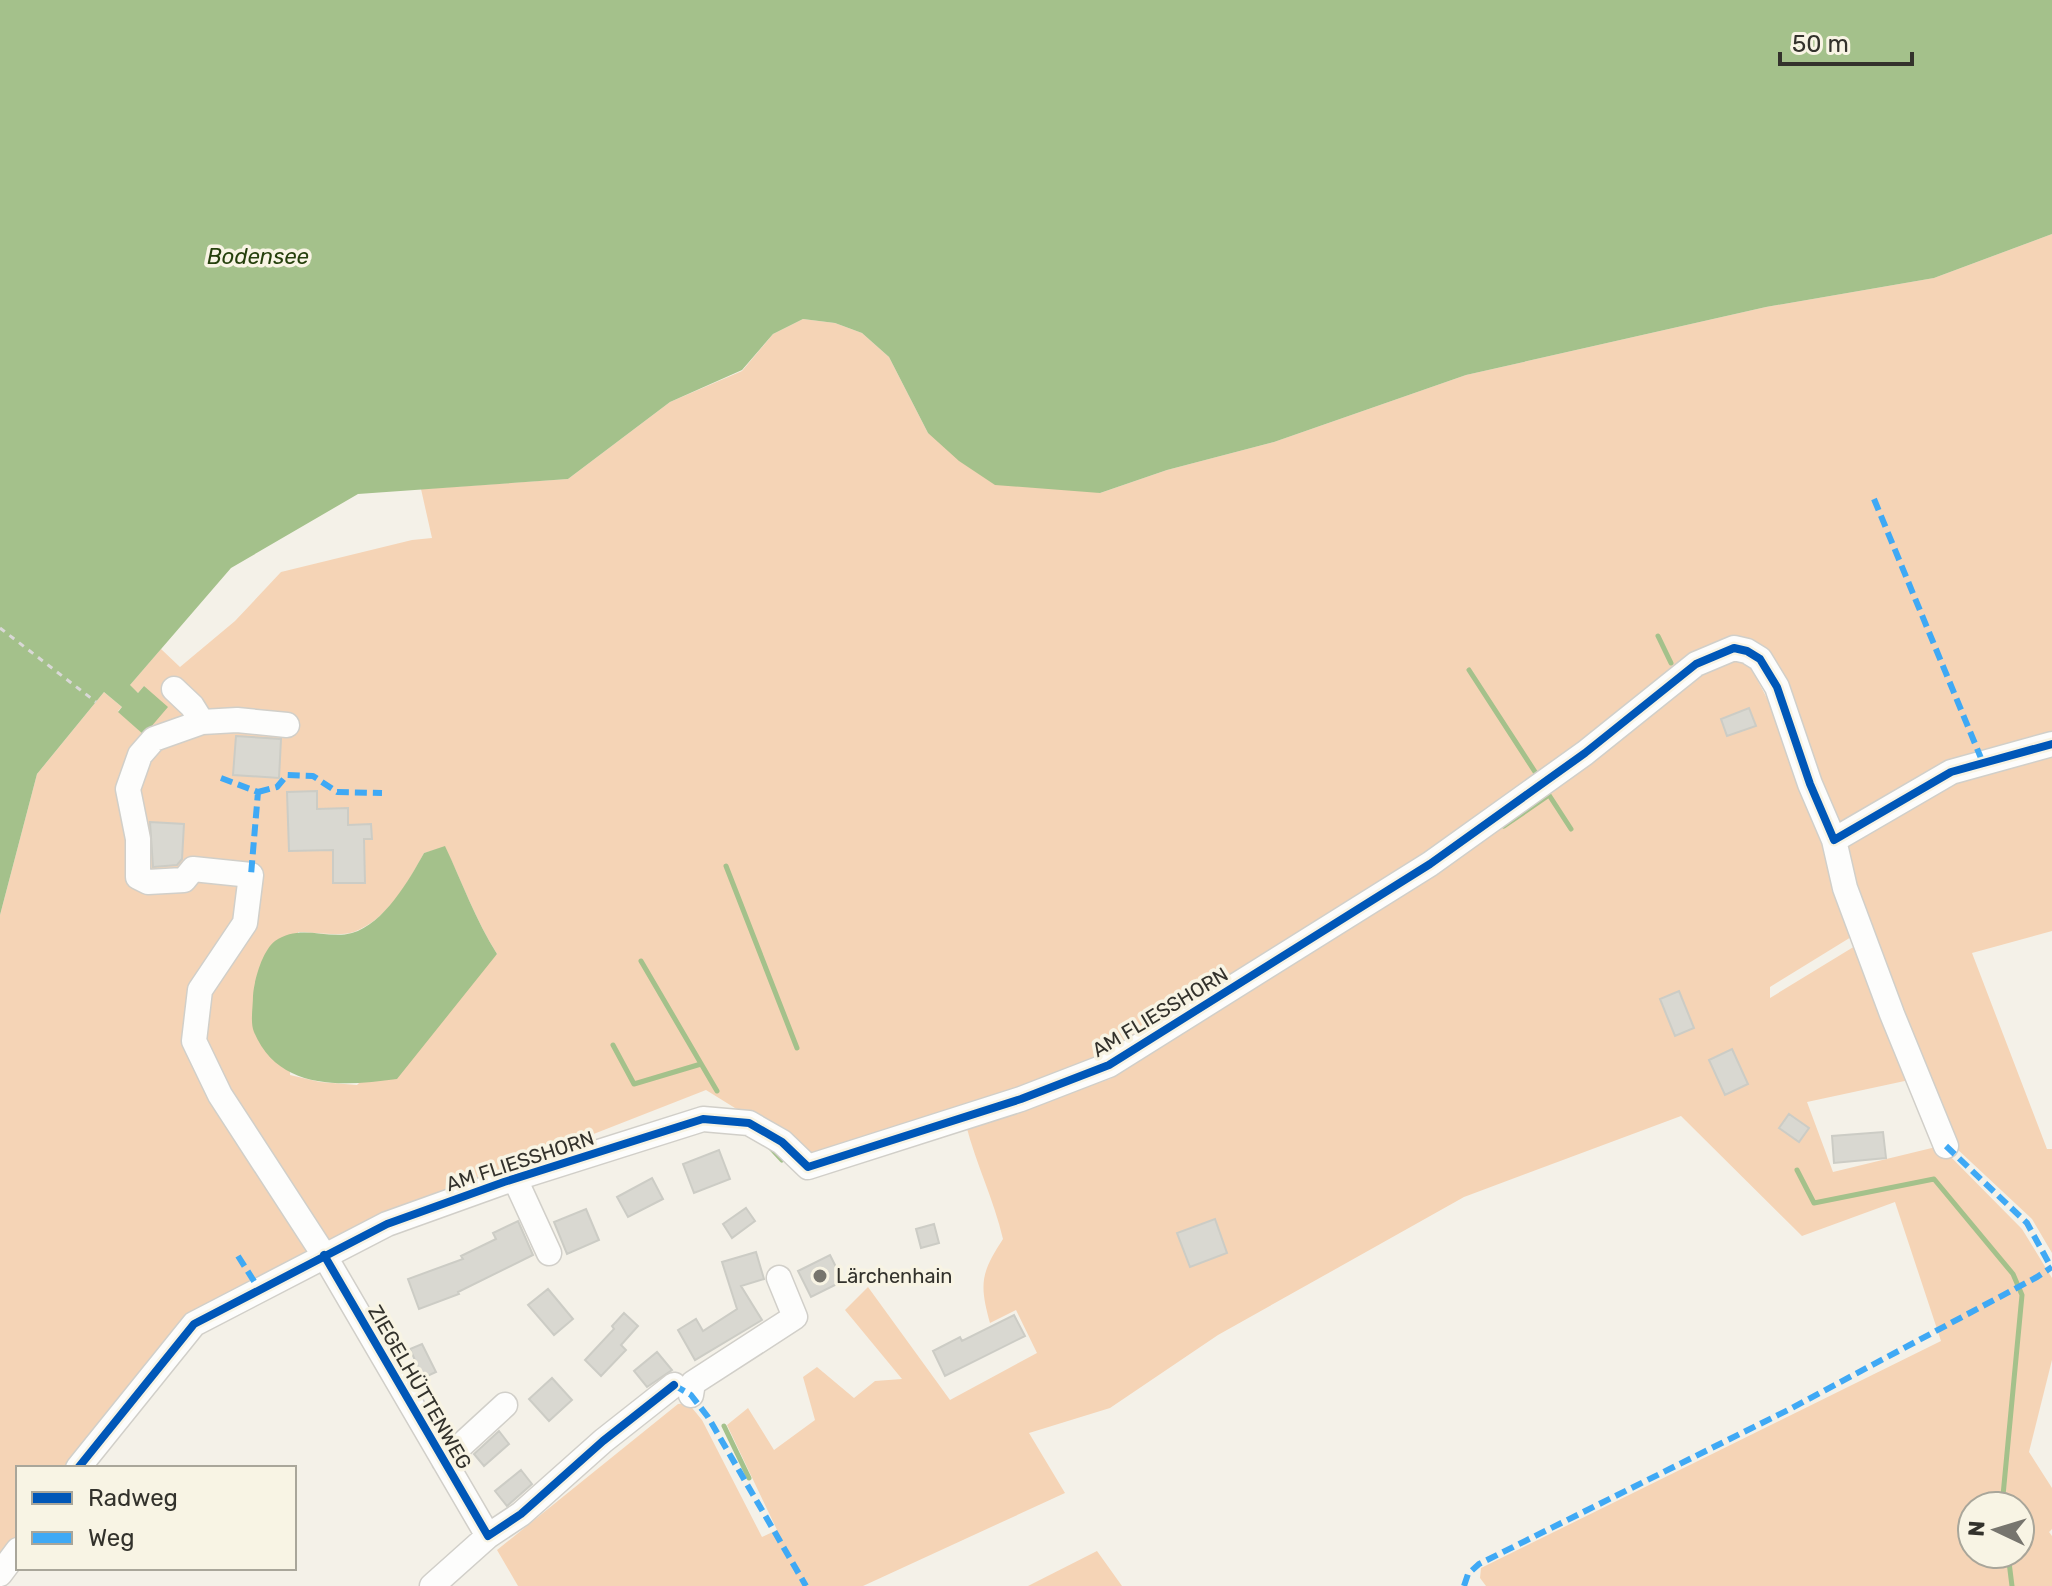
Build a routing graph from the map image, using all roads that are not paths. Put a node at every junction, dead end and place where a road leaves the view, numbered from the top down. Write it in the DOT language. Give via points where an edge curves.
graph roads {
  1 [pos="174,689"];
  2 [pos="202,722"];
  3 [pos="287,725"];
  4 [pos="2052,744"];
  5 [pos="1834,840"];
  6 [pos="1946,1146"];
  7 [pos="515,1179"];
  8 [pos="549,1253"];
  9 [pos="324,1255"];
  10 [pos="779,1278"];
  11 [pos="505,1405"];
  12 [pos="444,1461"];
  13 [pos="80,1466"];
  14 [pos="488,1536"];
  15 [pos="16,1553"];
  16 [pos="0,1574"];
  17 [pos="432,1586"];
  1 -- 2 [label="street"];
  2 -- 3 [label="street"];
  2 -- 9 [label="street" via="154,739 140,755 128,789 138,839 138,877 148,882 184,880 193,869 251,875 245,923 200,990 194,1041 220,1095"];
  4 -- 5 [label="street" via="1951,772"];
  5 -- 6 [label="street" via="1845,888"];
  5 -- 7 [label="street, AM FLIESSHORN" via="1777,687 1760,659 1734,648 1696,664 1585,753 1430,864 1109,1065 808,1167 782,1142 749,1123 703,1119"];
  7 -- 8 [label="street"];
  7 -- 9 [label="street, AM FLIESSHORN" via="387,1224"];
  9 -- 12 [label="street, ZIEGELHÜTTENWEG"];
  9 -- 13 [label="street, AM FLIESSHORN" via="194,1324"];
  10 -- 14 [label="street" via="795,1317 603,1441 521,1514"];
  11 -- 12 [label="street"];
  12 -- 14 [label="street, ZIEGELHÜTTENWEG"];
  14 -- 17 [label="street"];
  15 -- 16 [label="street"];
}
